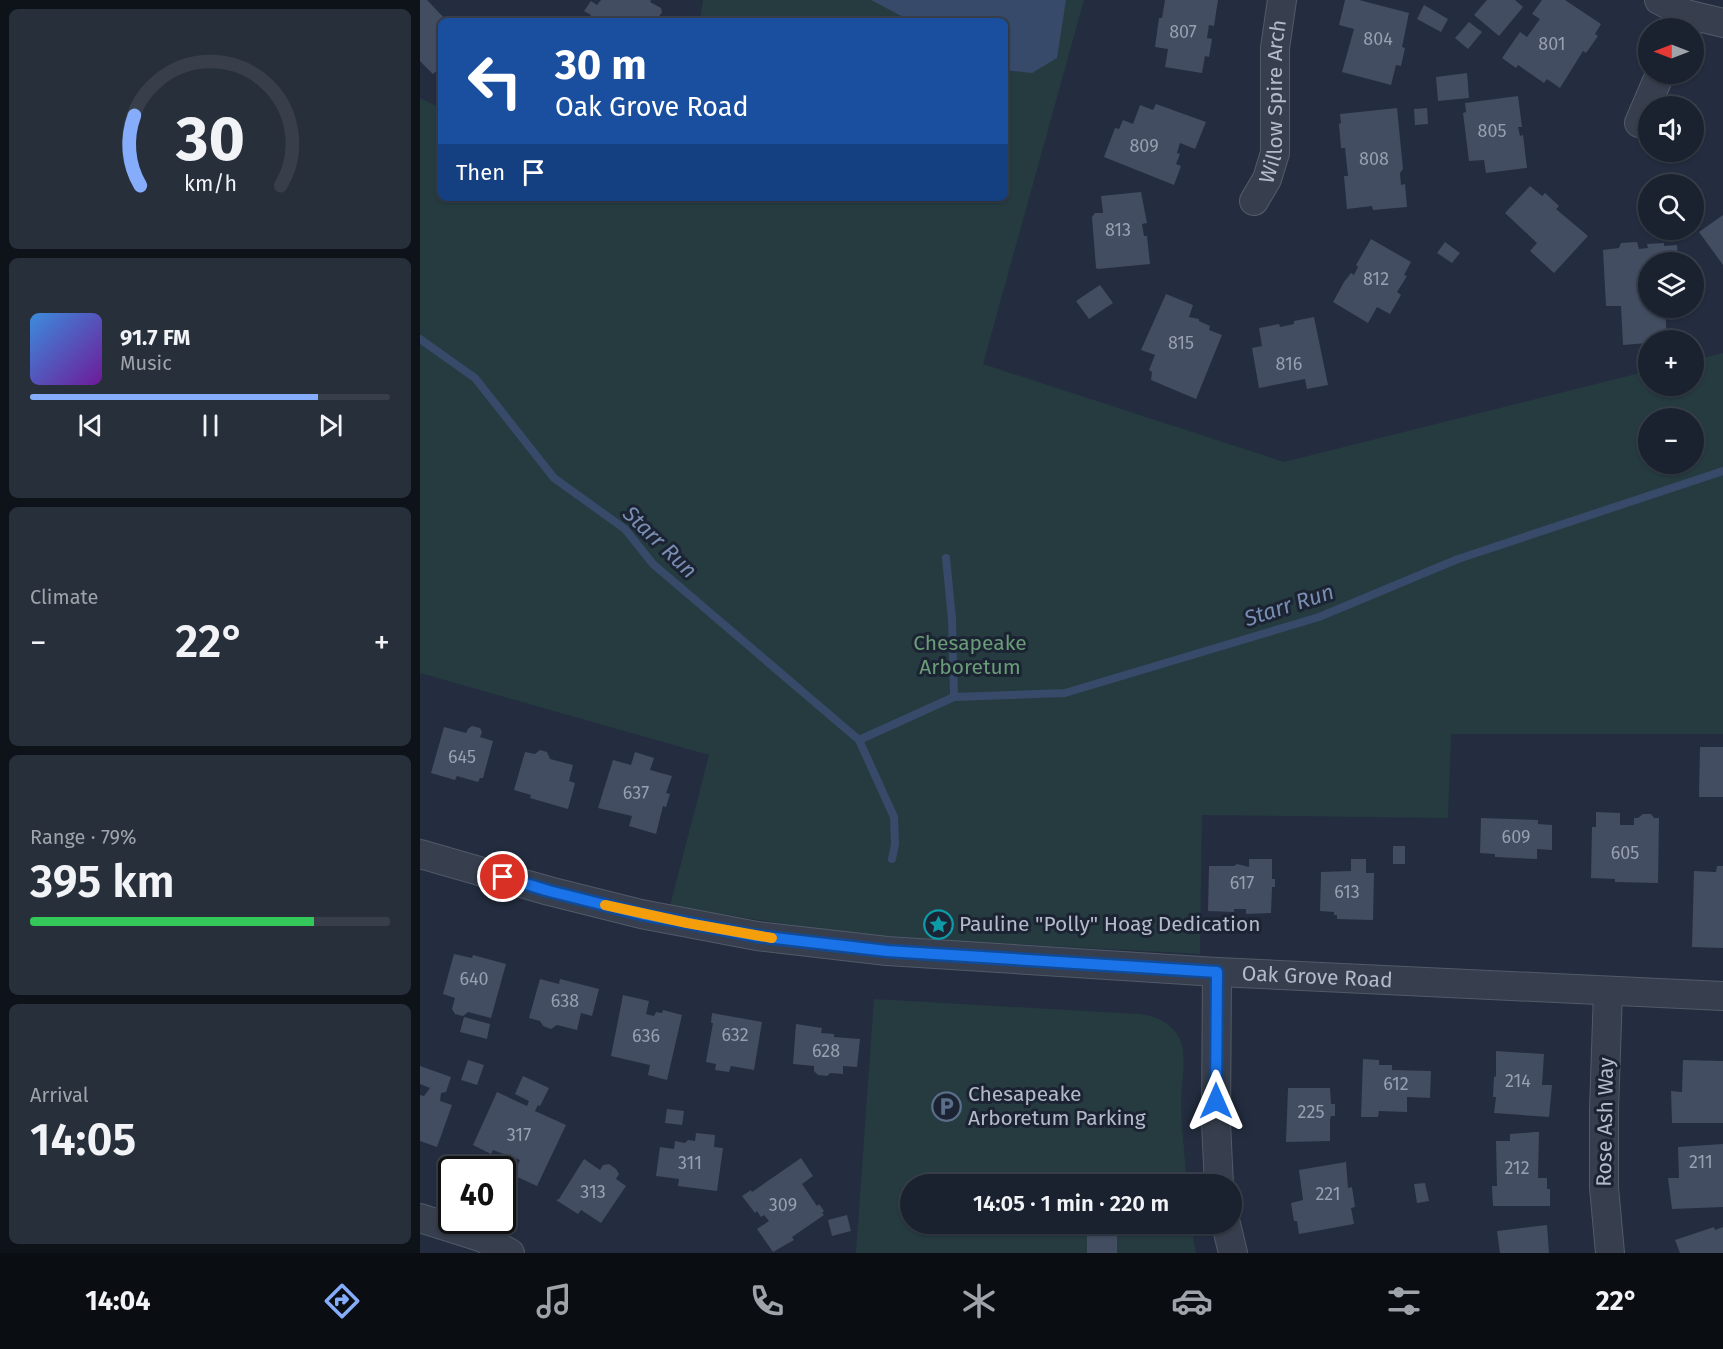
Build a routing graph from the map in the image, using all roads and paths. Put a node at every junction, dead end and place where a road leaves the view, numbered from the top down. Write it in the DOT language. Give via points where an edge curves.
graph roads {
  1 [pos="1282,0"];
  2 [pos="1659,0"];
  3 [pos="1680,18"];
  4 [pos="1704,22"];
  5 [pos="1723,23"];
  6 [pos="1254,201"];
  7 [pos="420,854"];
  8 [pos="1217,972"];
  9 [pos="1608,991"];
  10 [pos="1723,996"];
  11 [pos="1218,1174"];
  12 [pos="420,1218"];
  13 [pos="1228,1234"];
  14 [pos="510,1253"];
  15 [pos="1233,1253"];
  16 [pos="1610,1253"];
  1 -- 6 [label="street, Willow Spire Arch" via="1275,48 1275,153 1267,179"];
  2 -- 3 [label="street"];
  4 -- 5 [label="street"];
  7 -- 8 [label="street, Oak Grove Road" via="641,914 757,936 887,951"];
  8 -- 9 [label="street, Oak Grove Road"];
  8 -- 11 [label="street"];
  9 -- 10 [label="street, Oak Grove Road"];
  9 -- 16 [label="street, Rose Ash Way" via="1604,1187"];
  12 -- 14 [label="street" via="483,1238"];
  13 -- 15 [label="street"];
}
